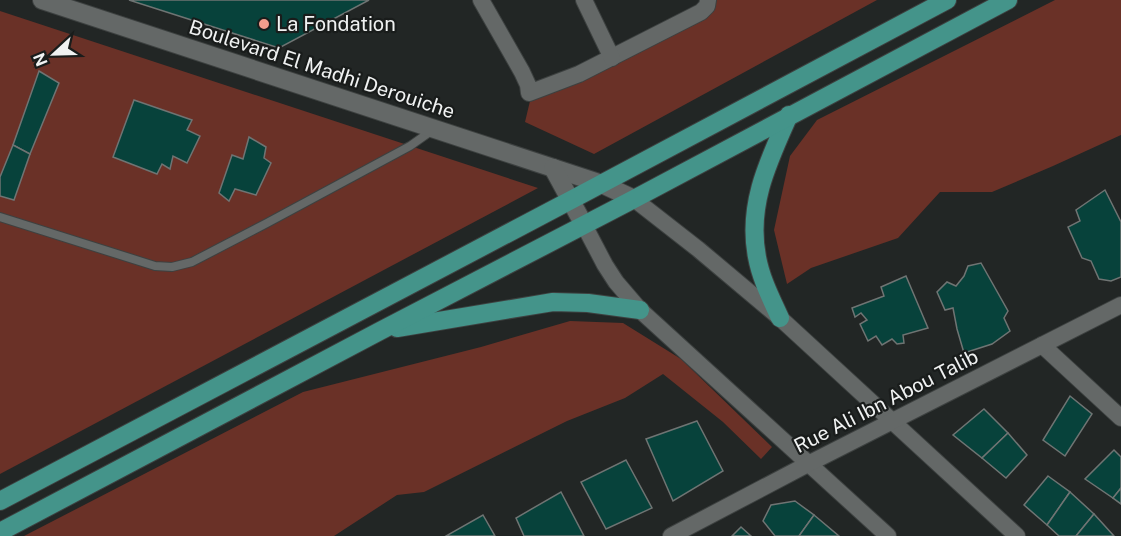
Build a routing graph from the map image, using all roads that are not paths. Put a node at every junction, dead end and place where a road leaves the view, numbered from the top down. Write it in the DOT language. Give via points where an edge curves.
graph roads {
  1 [pos="42,0"];
  2 [pos="584,0"];
  3 [pos="708,0"];
  4 [pos="947,0"];
  5 [pos="1008,0"];
  6 [pos="485,2"];
  7 [pos="612,58"];
  8 [pos="789,116"];
  9 [pos="434,129"];
  10 [pos="553,168"];
  11 [pos="602,184"];
  12 [pos="634,199"];
  13 [pos="571,200"];
  14 [pos="0,217"];
  15 [pos="584,225"];
  16 [pos="1121,305"];
  17 [pos="640,310"];
  18 [pos="780,318"];
  19 [pos="380,331"];
  20 [pos="1042,345"];
  21 [pos="1121,417"];
  22 [pos="892,422"];
  23 [pos="808,464"];
  24 [pos="0,501"];
  25 [pos="0,532"];
  26 [pos="671,536"];
  27 [pos="888,536"];
  28 [pos="1017,536"];
  1 -- 9 [label="street, Boulevard El Madhi Derouiche"];
  2 -- 7 [label="street"];
  3 -- 7 [label="street" via="701,12"];
  4 -- 11 [label="main road"];
  5 -- 8 [label="main road"];
  6 -- 7 [label="street" via="529,93"];
  8 -- 12 [label="main road"];
  8 -- 18 [label="main road" via="768,162 754,225 764,284"];
  9 -- 10 [label="street, Boulevard El Madhi Derouiche"];
  9 -- 14 [label="lane" via="410,146 267,223 192,262 172,267 155,266"];
  10 -- 11 [label="street, Boulevard El Madhi Derouiche"];
  10 -- 13 [label="street"];
  11 -- 12 [label="street, Boulevard El Madhi Derouiche"];
  11 -- 13 [label="main road"];
  12 -- 15 [label="main road"];
  12 -- 18 [label="street"];
  13 -- 15 [label="street"];
  13 -- 24 [label="main road"];
  15 -- 17 [label="street" via="604,265"];
  15 -- 19 [label="main road"];
  16 -- 20 [label="street, Rue Ali Ibn Abou Talib"];
  17 -- 19 [label="main road" via="553,302"];
  17 -- 23 [label="street"];
  18 -- 22 [label="street"];
  19 -- 25 [label="main road"];
  20 -- 21 [label="street"];
  20 -- 22 [label="street, Rue Ali Ibn Abou Talib"];
  22 -- 23 [label="street, Rue Ali Ibn Abou Talib"];
  22 -- 28 [label="street"];
  23 -- 26 [label="street, Rue Ali Ibn Abou Talib"];
  23 -- 27 [label="street"];
}
